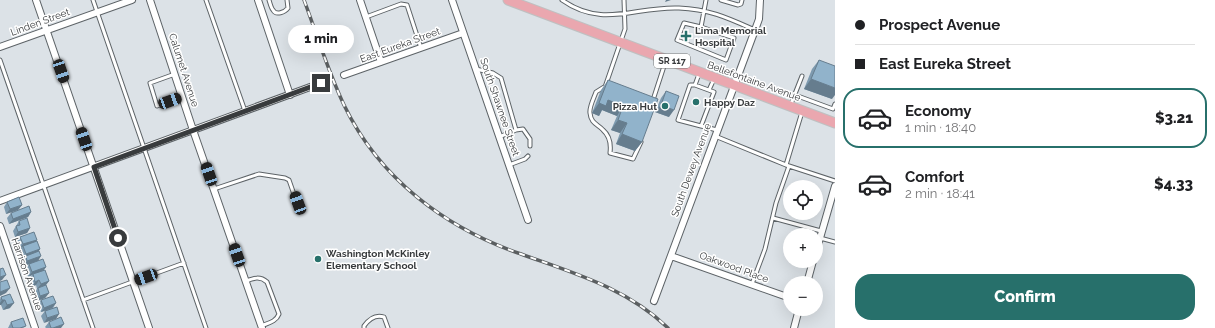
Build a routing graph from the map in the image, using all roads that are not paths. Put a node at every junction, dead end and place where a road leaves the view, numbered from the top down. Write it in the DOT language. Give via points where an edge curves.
graph roads {
  1 [pos="36,0"];
  2 [pos="93,0"];
  3 [pos="150,0"];
  4 [pos="206,0"];
  5 [pos="258,0"];
  6 [pos="269,0"];
  7 [pos="287,0"];
  8 [pos="360,0"];
  9 [pos="452,0"];
  10 [pos="508,0"];
  11 [pos="562,0"];
  12 [pos="624,0"];
  13 [pos="706,0"];
  14 [pos="721,0"];
  15 [pos="742,0"];
  16 [pos="760,0"];
  17 [pos="128,1"];
  18 [pos="704,10"];
  19 [pos="98,12"];
  20 [pos="625,14"];
  21 [pos="366,16"];
  22 [pos="701,27"];
  23 [pos="47,30"];
  24 [pos="755,30"];
  25 [pos="464,32"];
  26 [pos="621,42"];
  27 [pos="0,47"];
  28 [pos="421,48"];
  29 [pos="666,59"];
  30 [pos="0,60"];
  31 [pos="382,62"];
  32 [pos="476,69"];
  33 [pos="699,72"];
  34 [pos="175,74"];
  35 [pos="344,75"];
  36 [pos="802,76"];
  37 [pos="714,78"];
  38 [pos="321,83"];
  39 [pos="695,85"];
  40 [pos="734,85"];
  41 [pos="604,87"];
  42 [pos="611,90"];
  43 [pos="709,90"];
  44 [pos="290,94"];
  45 [pos="795,95"];
  46 [pos="182,97"];
  47 [pos="835,104"];
  48 [pos="652,105"];
  49 [pos="791,106"];
  50 [pos="802,110"];
  51 [pos="245,111"];
  52 [pos="835,123"];
  53 [pos="701,126"];
  54 [pos="193,130"];
  55 [pos="516,130"];
  56 [pos="716,133"];
  57 [pos="643,135"];
  58 [pos="499,137"];
  59 [pos="530,146"];
  60 [pos="144,148"];
  61 [pos="528,156"];
  62 [pos="509,165"];
  63 [pos="787,166"];
  64 [pos="94,167"];
  65 [pos="835,181"];
  66 [pos="43,185"];
  67 [pos="835,186"];
  68 [pos="214,189"];
  69 [pos="0,201"];
  70 [pos="298,203"];
  71 [pos="773,218"];
  72 [pos="528,220"];
  73 [pos="0,226"];
  74 [pos="801,228"];
  75 [pos="823,228"];
  76 [pos="823,236"];
  77 [pos="835,242"];
  78 [pos="671,256"];
  79 [pos="184,263"];
  80 [pos="133,281"];
  81 [pos="246,281"];
  82 [pos="752,284"];
  83 [pos="783,295"];
  84 [pos="83,300"];
  85 [pos="654,301"];
  86 [pos="797,316"];
  87 [pos="262,327"];
  88 [pos="35,328"];
  89 [pos="93,328"];
  90 [pos="149,328"];
  91 [pos="206,328"];
  92 [pos="364,328"];
  93 [pos="388,328"];
  94 [pos="794,328"];
  1 -- 23 [label="street"];
  2 -- 19 [label="lane"];
  3 -- 34 [label="street, Calumet Avenue"];
  4 -- 51 [label="lane"];
  5 -- 44 [label="street"];
  6 -- 7 [label="lane" via="273,10 278,13 288,8"];
  8 -- 21 [label="street"];
  9 -- 25 [label="street, South Shawnee Street"];
  10 -- 26 [label="main road, Bellefontaine Avenue / SR 117"];
  11 -- 20 [label="lane" via="590,13 611,16"];
  12 -- 20 [label="lane"];
  13 -- 18 [label="lane"];
  14 -- 15 [label="lane" via="738,5"];
  16 -- 24 [label="street, South Dewey Avenue"];
  17 -- 19 [label="street, Linden Street"];
  18 -- 20 [label="lane" via="663,8"];
  18 -- 22 [label="lane"];
  18 -- 24 [label="lane"];
  19 -- 23 [label="street, Linden Street"];
  19 -- 60 [label="lane"];
  20 -- 26 [label="lane" via="625,29"];
  21 -- 28 [label="lane" via="401,4 407,5"];
  21 -- 31 [label="street"];
  22 -- 22 [label="lane" via="684,23 678,40 726,60 734,38"];
  23 -- 27 [label="street, Linden Street"];
  23 -- 64 [label="street"];
  24 -- 40 [label="street, South Dewey Avenue"];
  25 -- 28 [label="street, East Eureka Street"];
  25 -- 32 [label="street, South Shawnee Street"];
  26 -- 29 [label="main road, Bellefontaine Avenue / SR 117"];
  26 -- 41 [label="lane"];
  28 -- 31 [label="street, East Eureka Street"];
  29 -- 33 [label="main road, Bellefontaine Avenue / SR 117"];
  29 -- 48 [label="lane"];
  30 -- 66 [label="lane"];
  31 -- 35 [label="street, East Eureka Street"];
  32 -- 55 [label="lane" via="501,78"];
  32 -- 58 [label="street, South Shawnee Street"];
  33 -- 37 [label="main road, Bellefontaine Avenue / SR 117"];
  33 -- 39 [label="lane"];
  34 -- 46 [label="street, Calumet Avenue"];
  34 -- 46 [label="lane" via="150,83 157,106"];
  36 -- 45 [label="lane"];
  37 -- 40 [label="main road, Bellefontaine Avenue / SR 117"];
  37 -- 43 [label="lane"];
  38 -- 44 [label="street"];
  39 -- 43 [label="lane"];
  39 -- 53 [label="lane" via="690,85 678,120"];
  40 -- 49 [label="main road, Bellefontaine Avenue / SR 117"];
  40 -- 56 [label="street, South Dewey Avenue"];
  41 -- 42 [label="lane"];
  41 -- 57 [label="lane" via="596,92 590,114 594,124 603,129 608,136 610,153 633,159"];
  43 -- 53 [label="lane" via="714,92"];
  44 -- 51 [label="street"];
  45 -- 47 [label="lane" via="833,109"];
  45 -- 49 [label="lane"];
  46 -- 54 [label="street, Calumet Avenue"];
  49 -- 50 [label="main road, Bellefontaine Avenue / SR 117"];
  50 -- 52 [label="main road, Bellefontaine Avenue / SR 117"];
  50 -- 63 [label="lane"];
  51 -- 54 [label="street"];
  53 -- 56 [label="lane"];
  54 -- 60 [label="street"];
  54 -- 68 [label="street, Calumet Avenue"];
  55 -- 58 [label="lane"];
  55 -- 59 [label="lane" via="522,129 530,139"];
  56 -- 63 [label="lane"];
  56 -- 78 [label="street, South Dewey Avenue"];
  58 -- 62 [label="street, South Shawnee Street"];
  60 -- 64 [label="street"];
  60 -- 79 [label="lane"];
  61 -- 62 [label="lane"];
  62 -- 72 [label="street, South Shawnee Street"];
  63 -- 65 [label="lane"];
  63 -- 71 [label="lane"];
  64 -- 66 [label="street"];
  64 -- 80 [label="street"];
  66 -- 69 [label="street"];
  66 -- 84 [label="lane"];
  67 -- 75 [label="street"];
  68 -- 70 [label="lane" via="259,174 285,178 289,180"];
  68 -- 81 [label="street, Calumet Avenue"];
  71 -- 74 [label="lane"];
  71 -- 82 [label="lane"];
  73 -- 88 [label="street, Harrison Avenue"];
  76 -- 77 [label="lane"];
  78 -- 82 [label="street, Oakwood Place"];
  78 -- 85 [label="street, South Dewey Avenue"];
  79 -- 80 [label="lane"];
  79 -- 91 [label="lane"];
  80 -- 84 [label="lane"];
  80 -- 90 [label="street"];
  81 -- 87 [label="street, Calumet Avenue"];
  81 -- 87 [label="lane" via="255,278 267,282 279,314 278,318"];
  82 -- 83 [label="street, Oakwood Place"];
  84 -- 89 [label="lane"];
  86 -- 94 [label="street"];
  92 -- 93 [label="lane" via="368,321 380,315 384,317"];
}
